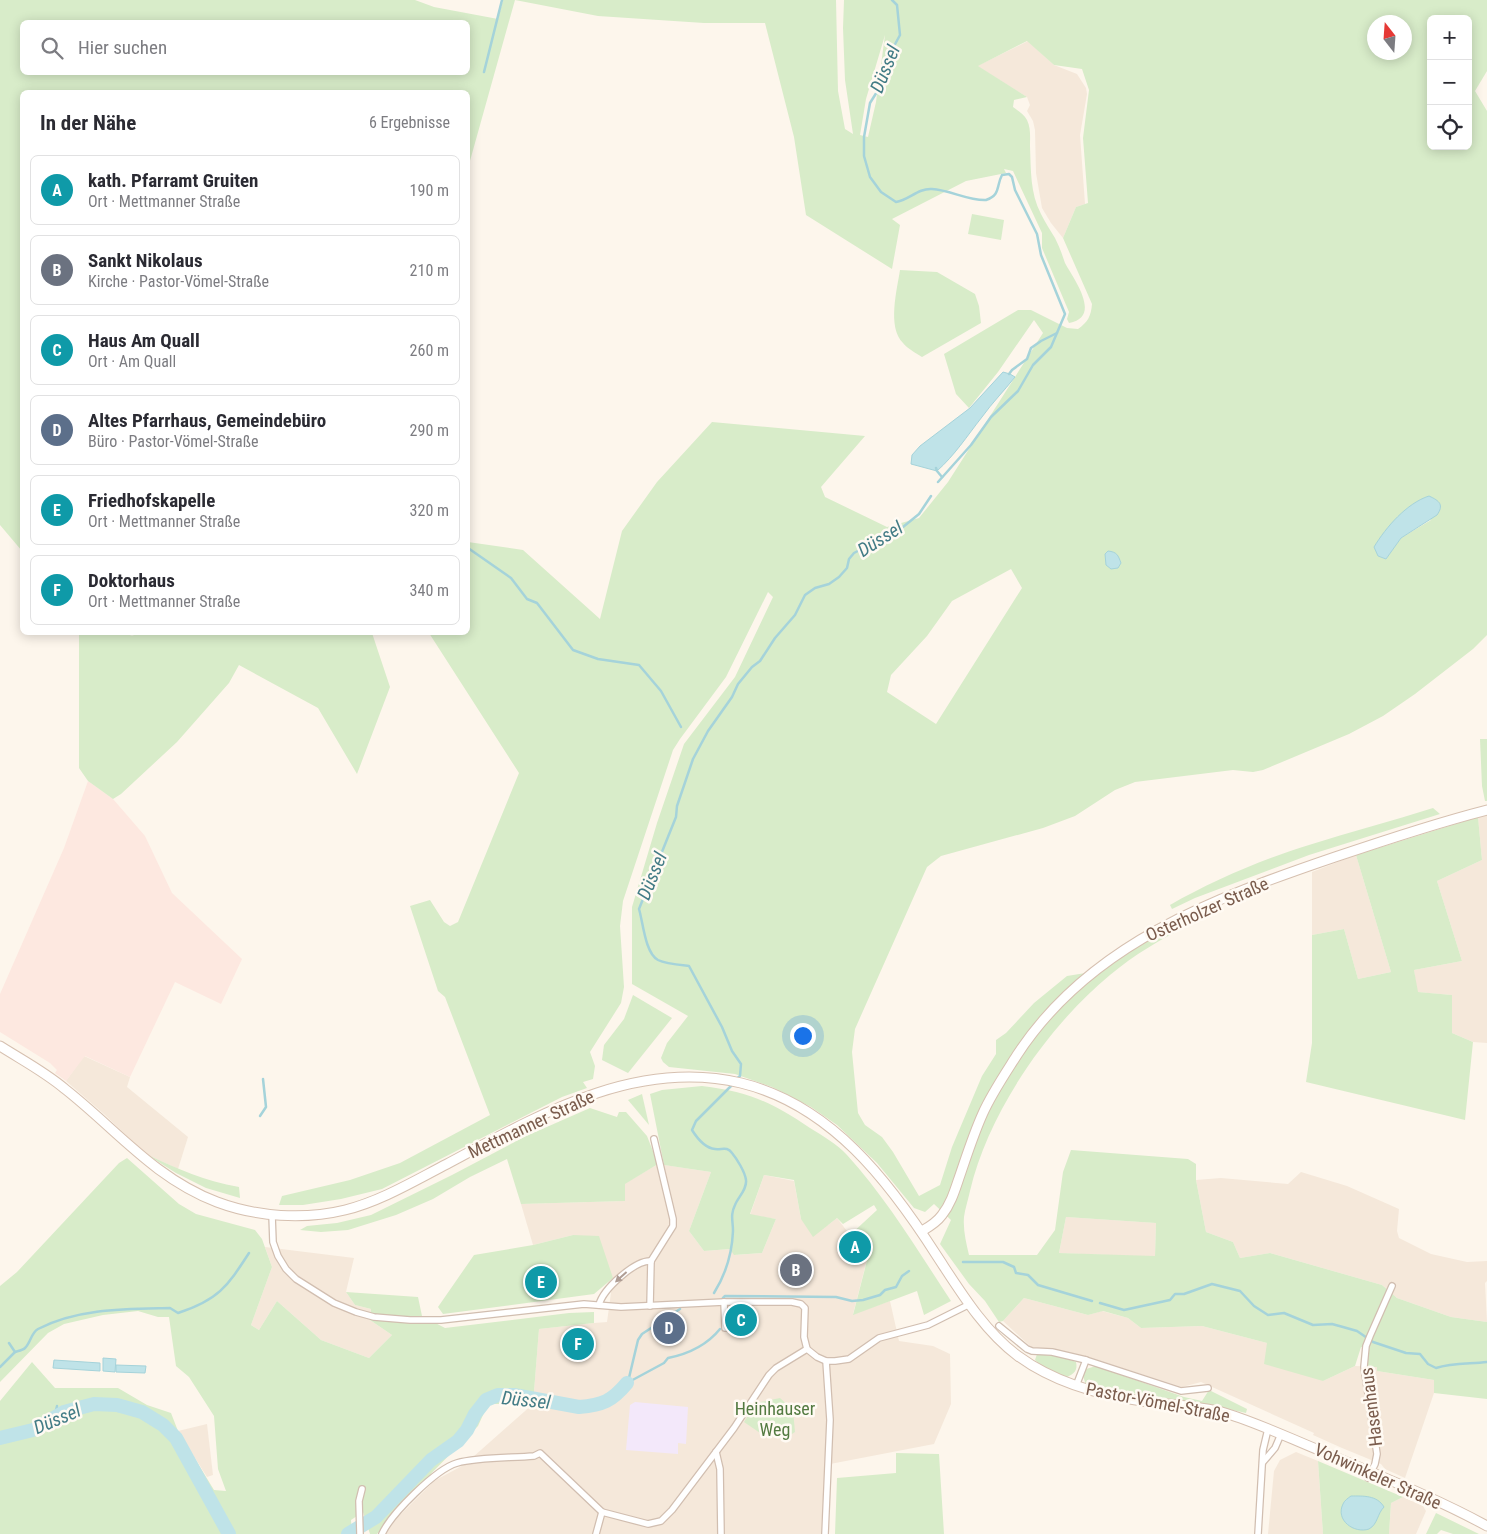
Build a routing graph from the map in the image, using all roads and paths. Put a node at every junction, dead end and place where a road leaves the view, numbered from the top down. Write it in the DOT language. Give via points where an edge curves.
graph roads {
  1 [pos="1487,810"];
  2 [pos="0,1046"];
  3 [pos="654,1139"];
  4 [pos="272,1215"];
  5 [pos="922,1231"];
  6 [pos="651,1261"];
  7 [pos="1392,1286"];
  8 [pos="724,1302"];
  9 [pos="970,1304"];
  10 [pos="599,1305"];
  11 [pos="650,1306"];
  12 [pos="999,1326"];
  13 [pos="725,1328"];
  14 [pos="808,1349"];
  15 [pos="1086,1360"];
  16 [pos="826,1361"];
  17 [pos="1076,1386"];
  18 [pos="1208,1388"];
  19 [pos="1268,1429"];
  20 [pos="1281,1434"];
  21 [pos="716,1452"];
  22 [pos="1263,1462"];
  23 [pos="1369,1475"];
  24 [pos="362,1489"];
  25 [pos="602,1512"];
  26 [pos="1487,1526"];
  27 [pos="360,1534"];
  28 [pos="382,1534"];
  29 [pos="596,1534"];
  30 [pos="721,1534"];
  31 [pos="825,1534"];
  32 [pos="1258,1534"];
  1 -- 5 [label="main road, Osterholzer Straße" via="1392,838 1229,896 1142,937 1104,963 1065,997 1023,1047 983,1112 948,1207 935,1223"];
  2 -- 4 [label="main road, Mettmanner Straße" via="66,1089 168,1178 220,1203"];
  3 -- 6 [label="street" via="673,1226"];
  4 -- 5 [label="main road, Mettmanner Straße" via="312,1215 346,1210 365,1203 407,1185 548,1112 599,1092 658,1078 712,1078 741,1083 782,1097 834,1130 872,1166"];
  4 -- 10 [label="street" via="273,1242 278,1256 296,1279 315,1293 374,1317 433,1320"];
  5 -- 9 [label="main road, Pastor-Vömel-Straße"];
  6 -- 10 [label="street, one-way" via="646,1260 623,1275 604,1294"];
  6 -- 11 [label="street"];
  7 -- 23 [label="street, Hasenhaus" via="1366,1346 1364,1367 1377,1454"];
  8 -- 11 [label="street"];
  8 -- 13 [label="street"];
  8 -- 14 [label="street" via="802,1304"];
  9 -- 16 [label="street" via="928,1325 879,1338 848,1359"];
  9 -- 17 [label="main road, Pastor-Vömel-Straße" via="993,1333 1017,1355"];
  10 -- 11 [label="street"];
  12 -- 15 [label="street, Pastor-Vömel-Straße" via="1027,1349"];
  14 -- 16 [label="street"];
  14 -- 21 [label="street" via="769,1375"];
  15 -- 17 [label="street, Pastor-Vömel-Straße"];
  15 -- 18 [label="street, Pastor-Vömel-Straße" via="1181,1391"];
  16 -- 31 [label="street" via="830,1420"];
  17 -- 19 [label="main road, Pastor-Vömel-Straße" via="1117,1398 1219,1412"];
  19 -- 20 [label="main road, Vohwinkeler Straße"];
  19 -- 22 [label="street"];
  20 -- 22 [label="street"];
  20 -- 23 [label="main road, Vohwinkeler Straße"];
  21 -- 25 [label="street" via="661,1520 648,1524"];
  21 -- 30 [label="street" via="720,1469"];
  22 -- 32 [label="street"];
  23 -- 26 [label="main road, Vohwinkeler Straße"];
  24 -- 27 [label="street"];
  25 -- 28 [label="street" via="540,1454 465,1461 449,1466 417,1492"];
  25 -- 29 [label="street"];
}
